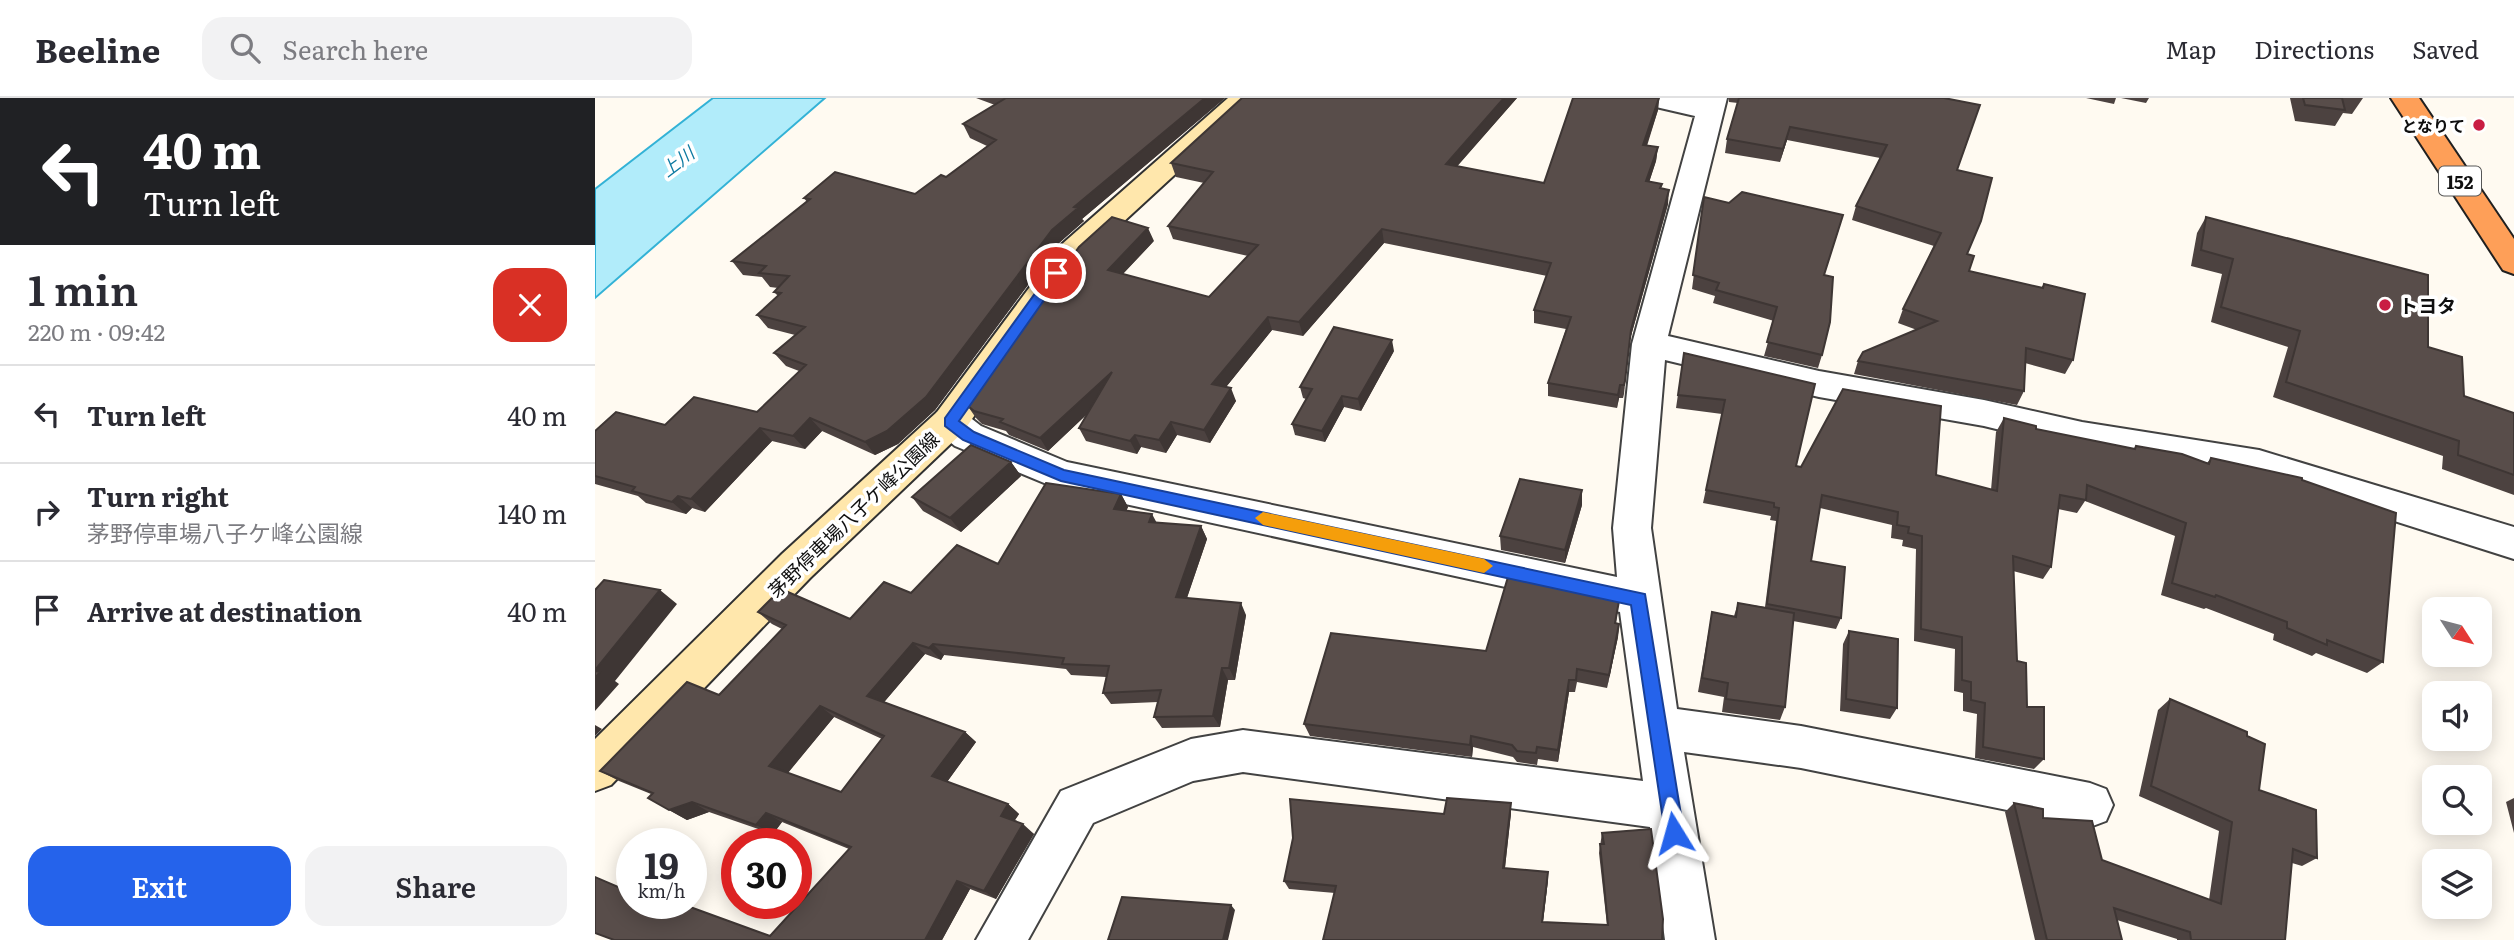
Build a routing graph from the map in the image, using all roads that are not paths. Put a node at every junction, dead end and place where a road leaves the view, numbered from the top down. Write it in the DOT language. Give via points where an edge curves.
graph roads {
  1 [pos="1244,98"];
  2 [pos="1653,98"];
  3 [pos="2406,98"];
  4 [pos="1712,104"];
  5 [pos="2514,263"];
  6 [pos="1649,344"];
  7 [pos="950,422"];
  8 [pos="2514,542"];
  9 [pos="1639,599"];
  10 [pos="1660,724"];
  11 [pos="595,770"];
  12 [pos="2090,805"];
  13 [pos="1670,807"];
  14 [pos="1001,940"];
  15 [pos="1690,940"];
  1 -- 7 [label="main road, 茅野停車場八子ケ峰公園線" via="1072,252"];
  2 -- 4 [label="street"];
  3 -- 5 [label="highway, 152"];
  4 -- 6 [label="street"];
  6 -- 8 [label="street" via="1819,384 1984,413 2082,436 2259,464"];
  6 -- 9 [label="street" via="1632,528"];
  7 -- 9 [label="street" via="968,436 1061,475"];
  7 -- 11 [label="main road, 茅野停車場八子ケ峰公園線" via="796,566"];
  9 -- 10 [label="street"];
  10 -- 12 [label="street"];
  10 -- 13 [label="street"];
  13 -- 14 [label="street" via="1243,751 1191,760 1077,807"];
  13 -- 15 [label="street"];
}
